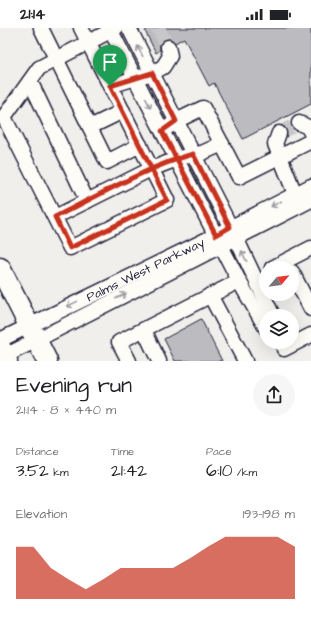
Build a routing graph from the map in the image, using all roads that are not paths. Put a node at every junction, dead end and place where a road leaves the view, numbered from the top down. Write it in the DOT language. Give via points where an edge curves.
graph roads {
  1 [pos="41,28"];
  2 [pos="81,28"];
  3 [pos="129,28"];
  4 [pos="114,30"];
  5 [pos="89,42"];
  6 [pos="168,46"];
  7 [pos="57,59"];
  8 [pos="152,73"];
  9 [pos="136,79"];
  10 [pos="30,81"];
  11 [pos="110,86"];
  12 [pos="123,111"];
  13 [pos="176,121"];
  14 [pos="299,123"];
  15 [pos="90,128"];
  16 [pos="162,131"];
  17 [pos="279,133"];
  18 [pos="311,133"];
  19 [pos="311,141"];
  20 [pos="222,144"];
  21 [pos="140,145"];
  22 [pos="193,154"];
  23 [pos="280,156"];
  24 [pos="177,159"];
  25 [pos="151,169"];
  26 [pos="311,186"];
  27 [pos="295,194"];
  28 [pos="311,200"];
  29 [pos="87,201"];
  30 [pos="55,217"];
  31 [pos="233,232"];
  32 [pos="218,240"];
  33 [pos="311,248"];
  34 [pos="296,261"];
  35 [pos="0,268"];
  36 [pos="259,272"];
  37 [pos="239,281"];
  38 [pos="299,286"];
  39 [pos="210,295"];
  40 [pos="311,309"];
  41 [pos="259,316"];
  42 [pos="144,330"];
  43 [pos="33,332"];
  44 [pos="311,335"];
  45 [pos="299,341"];
  46 [pos="3,351"];
  47 [pos="47,361"];
  48 [pos="129,361"];
  49 [pos="159,361"];
  50 [pos="245,361"];
  1 -- 7 [label="street"];
  2 -- 5 [label="street"];
  8 -- 3 [label="street, one-way"];
  4 -- 5 [label="street"];
  4 -- 9 [label="street"];
  5 -- 7 [label="street"];
  5 -- 11 [label="street"];
  6 -- 8 [label="street" via="170,56 167,62"];
  7 -- 10 [label="street" via="39,68"];
  7 -- 15 [label="street"];
  8 -- 9 [label="street"];
  8 -- 13 [label="street"];
  9 -- 11 [label="street"];
  9 -- 16 [label="street, one-way"];
  10 -- 29 [label="street"];
  10 -- 30 [label="street" via="4,117"];
  11 -- 12 [label="street"];
  12 -- 15 [label="street"];
  12 -- 21 [label="street"];
  13 -- 16 [label="street"];
  13 -- 20 [label="street" via="203,108"];
  13 -- 22 [label="street"];
  14 -- 18 [label="street" via="308,127"];
  15 -- 21 [label="street" via="107,162"];
  16 -- 24 [label="street"];
  17 -- 23 [label="street" via="275,144"];
  19 -- 23 [label="street"];
  20 -- 22 [label="street" via="202,154"];
  20 -- 23 [label="street" via="239,177"];
  21 -- 25 [label="street"];
  22 -- 24 [label="street"];
  22 -- 31 [label="street"];
  23 -- 27 [label="street"];
  24 -- 25 [label="street"];
  24 -- 32 [label="street"];
  25 -- 29 [label="street"];
  25 -- 30 [label="street" via="167,200 70,248"];
  26 -- 27 [label="street, Palms West Parkway"];
  27 -- 31 [label="street, Palms West Parkway, one-way"];
  28 -- 31 [label="street, Palms West Parkway"];
  29 -- 30 [label="street"];
  31 -- 32 [label="street, Palms West Parkway"];
  36 -- 31 [label="street, one-way"];
  32 -- 37 [label="street"];
  32 -- 43 [label="street, Palms West Parkway"];
  33 -- 34 [label="street"];
  35 -- 43 [label="highway"];
  37 -- 39 [label="street"];
  37 -- 41 [label="street"];
  38 -- 40 [label="street"];
  39 -- 42 [label="street"];
  39 -- 50 [label="street"];
  42 -- 48 [label="street" via="119,342"];
  42 -- 49 [label="street"];
  43 -- 46 [label="street, Palms West Parkway"];
  43 -- 47 [label="highway"];
  44 -- 45 [label="street"];
}
